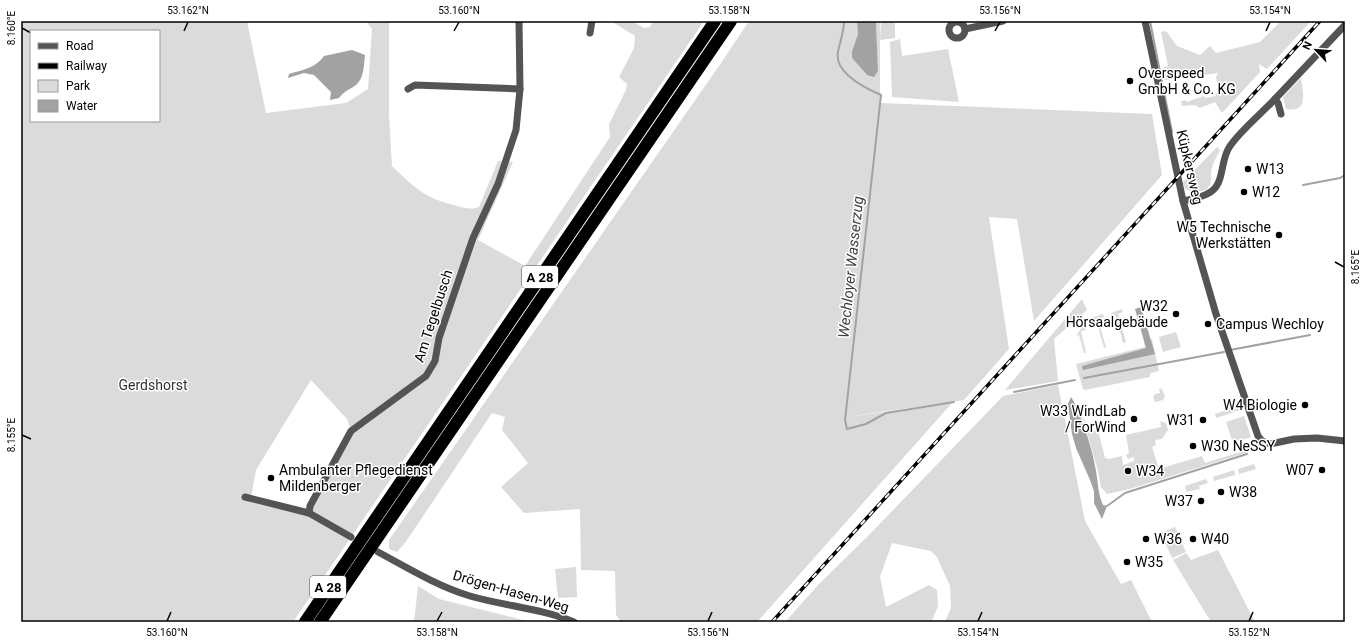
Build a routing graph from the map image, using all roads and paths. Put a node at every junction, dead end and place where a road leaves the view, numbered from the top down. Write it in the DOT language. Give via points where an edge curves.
graph roads {
  1 [pos="519,21"];
  2 [pos="592,21"];
  3 [pos="715,21"];
  4 [pos="731,21"];
  5 [pos="1003,21"];
  6 [pos="1145,21"];
  7 [pos="1345,25"];
  8 [pos="965,29"];
  9 [pos="590,33"];
  10 [pos="408,89"];
  11 [pos="520,89"];
  12 [pos="1275,99"];
  13 [pos="1281,114"];
  14 [pos="1183,201"];
  15 [pos="1345,441"];
  16 [pos="245,497"];
  17 [pos="309,513"];
  18 [pos="351,537"];
  19 [pos="378,552"];
  20 [pos="305,622"];
  21 [pos="320,622"];
  22 [pos="574,622"];
  1 -- 11 [label="street, Am Tegelbusch"];
  2 -- 9 [label="street"];
  3 -- 20 [label="highway, A 28"];
  4 -- 21 [label="highway, A 28"];
  5 -- 8 [label="street"];
  6 -- 14 [label="street, Küpkersweg"];
  7 -- 12 [label="street"];
  10 -- 11 [label="street" via="415,85"];
  11 -- 17 [label="street, Am Tegelbusch" via="516,130 498,184 473,238 439,338 435,361 426,376 350,431 310,506"];
  12 -- 13 [label="street"];
  12 -- 14 [label="street" via="1231,144 1224,157 1220,182 1216,188 1208,194"];
  14 -- 15 [label="street, Küpkersweg" via="1220,328 1258,436 1270,444 1317,438"];
  16 -- 17 [label="street"];
  17 -- 18 [label="street"];
  19 -- 22 [label="street, Drögen-Hasen-Weg" via="429,580 469,596 544,611"];
}
